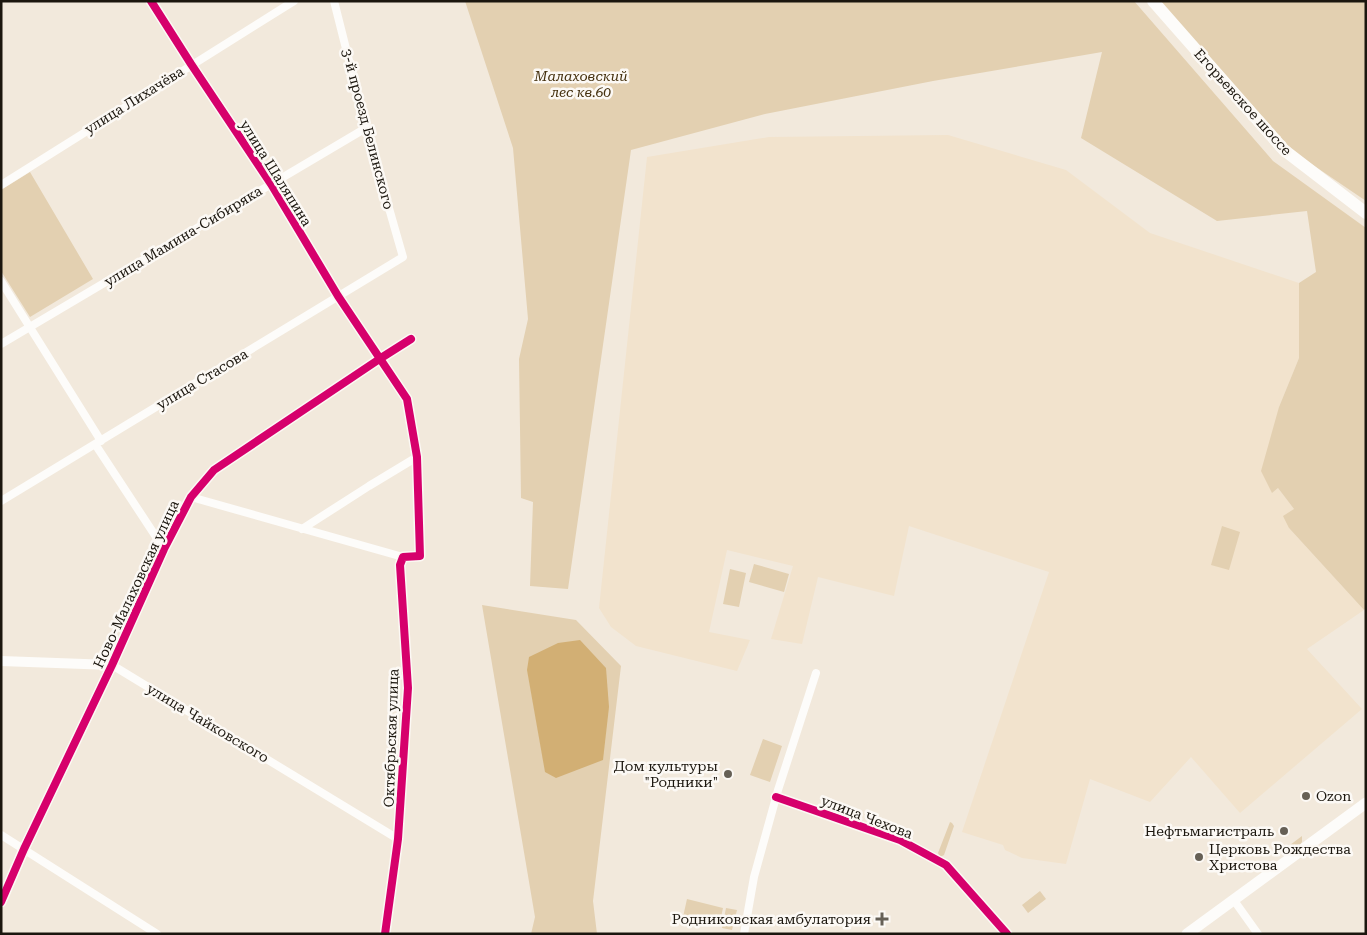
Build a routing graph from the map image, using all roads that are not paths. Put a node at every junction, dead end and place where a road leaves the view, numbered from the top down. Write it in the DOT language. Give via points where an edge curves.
graph roads {
  1 [pos="151,1"];
  2 [pos="294,1"];
  3 [pos="334,1"];
  4 [pos="1153,1"];
  5 [pos="191,64"];
  6 [pos="366,128"];
  7 [pos="271,184"];
  8 [pos="1,185"];
  9 [pos="1366,213"];
  10 [pos="403,257"];
  11 [pos="1,281"];
  12 [pos="338,296"];
  13 [pos="30,326"];
  14 [pos="412,339"];
  15 [pos="1,344"];
  16 [pos="381,358"];
  17 [pos="98,442"];
  18 [pos="418,458"];
  19 [pos="191,497"];
  20 [pos="1,501"];
  21 [pos="302,530"];
  22 [pos="164,549"];
  23 [pos="403,557"];
  24 [pos="1,661"];
  25 [pos="112,665"];
  26 [pos="816,673"];
  27 [pos="776,797"];
  28 [pos="1364,808"];
  29 [pos="1,835"];
  30 [pos="398,839"];
  31 [pos="24,849"];
  32 [pos="1233,900"];
  33 [pos="1,902"];
  34 [pos="158,934"];
  35 [pos="385,934"];
  36 [pos="744,934"];
  37 [pos="1007,934"];
  38 [pos="1186,934"];
  39 [pos="1258,934"];
  1 -- 5 [label="street, улица Шаляпина"];
  2 -- 5 [label="street, улица Лихачёва"];
  3 -- 6 [label="street, 3-й проезд Белинского"];
  4 -- 9 [label="main road, Егорьевское шоссе" via="1284,150"];
  5 -- 7 [label="street, улица Шаляпина"];
  5 -- 8 [label="street, улица Лихачёва"];
  6 -- 7 [label="street, улица Мамина-Сибиряка"];
  6 -- 10 [label="street, 3-й проезд Белинского"];
  7 -- 12 [label="street, улица Шаляпина"];
  7 -- 13 [label="street, улица Мамина-Сибиряка"];
  10 -- 12 [label="street, улица Стасова"];
  11 -- 13 [label="street"];
  12 -- 16 [label="street, улица Шаляпина"];
  12 -- 17 [label="street, улица Стасова"];
  13 -- 15 [label="street, улица Мамина-Сибиряка"];
  13 -- 17 [label="street"];
  14 -- 16 [label="street, Ново-Малаховская улица"];
  16 -- 18 [label="street" via="407,399"];
  16 -- 19 [label="street, Ново-Малаховская улица" via="214,470"];
  17 -- 20 [label="street, улица Стасова"];
  17 -- 22 [label="street"];
  18 -- 21 [label="street"];
  18 -- 23 [label="street" via="420,556"];
  19 -- 21 [label="street"];
  19 -- 22 [label="street, Ново-Малаховская улица"];
  21 -- 23 [label="street"];
  22 -- 25 [label="street, Ново-Малаховская улица"];
  23 -- 30 [label="street, Октябрьская улица" via="400,565 408,688"];
  24 -- 25 [label="street, улица Чайковского"];
  25 -- 30 [label="street, улица Чайковского"];
  25 -- 31 [label="street, Ново-Малаховская улица"];
  26 -- 27 [label="street"];
  27 -- 36 [label="street" via="754,877"];
  27 -- 37 [label="street, улица Чехова" via="900,840 946,865"];
  28 -- 32 [label="main road"];
  29 -- 31 [label="street"];
  30 -- 35 [label="street, Октябрьская улица"];
  31 -- 33 [label="street, Ново-Малаховская улица"];
  31 -- 34 [label="street"];
  32 -- 38 [label="main road"];
  32 -- 39 [label="street"];
}
